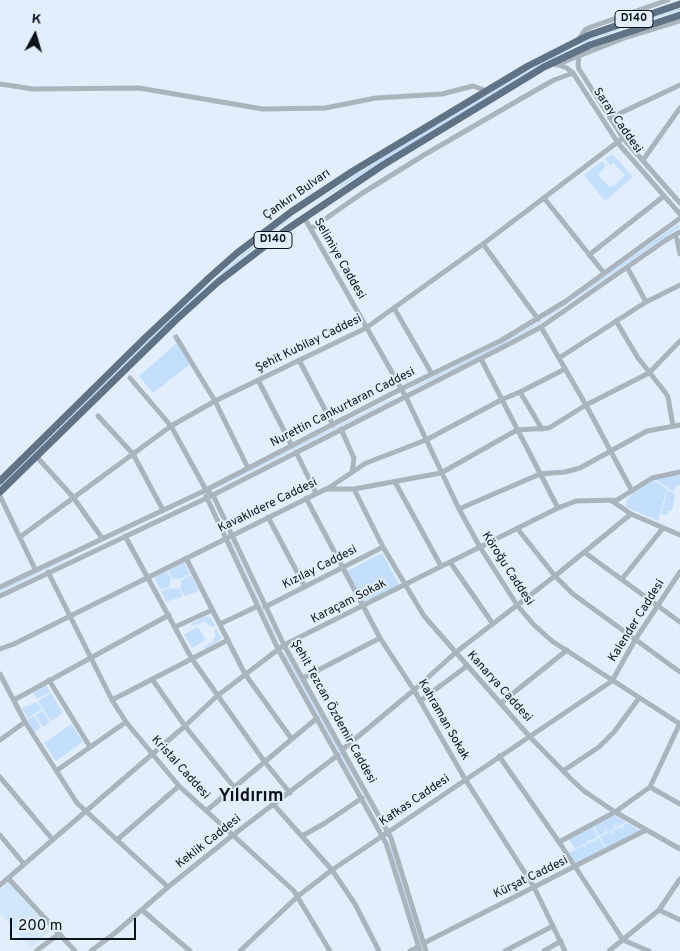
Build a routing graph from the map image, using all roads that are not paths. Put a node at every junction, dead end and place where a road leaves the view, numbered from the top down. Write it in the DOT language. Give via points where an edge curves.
graph roads {
  1 [pos="668,0"];
  2 [pos="680,4"];
  3 [pos="680,15"];
  4 [pos="680,21"];
  5 [pos="579,39"];
  6 [pos="580,56"];
  7 [pos="556,64"];
  8 [pos="537,72"];
  9 [pos="573,73"];
  10 [pos="0,84"];
  11 [pos="680,85"];
  12 [pos="487,91"];
  13 [pos="680,108"];
  14 [pos="610,118"];
  15 [pos="623,138"];
  16 [pos="618,143"];
  17 [pos="643,160"];
  18 [pos="664,196"];
  19 [pos="544,198"];
  20 [pos="680,203"];
  21 [pos="680,215"];
  22 [pos="304,218"];
  23 [pos="680,221"];
  24 [pos="311,229"];
  25 [pos="680,232"];
  26 [pos="678,238"];
  27 [pos="666,240"];
  28 [pos="483,244"];
  29 [pos="680,254"];
  30 [pos="589,255"];
  31 [pos="627,268"];
  32 [pos="604,273"];
  33 [pos="680,285"];
  34 [pos="646,302"];
  35 [pos="394,308"];
  36 [pos="538,319"];
  37 [pos="616,321"];
  38 [pos="541,327"];
  39 [pos="366,328"];
  40 [pos="176,337"];
  41 [pos="680,341"];
  42 [pos="559,358"];
  43 [pos="481,359"];
  44 [pos="299,360"];
  45 [pos="565,369"];
  46 [pos="650,373"];
  47 [pos="432,374"];
  48 [pos="130,378"];
  49 [pos="258,380"];
  50 [pos="401,389"];
  51 [pos="520,392"];
  52 [pos="406,397"];
  53 [pos="501,400"];
  54 [pos="215,401"];
  55 [pos="586,405"];
  56 [pos="98,416"];
  57 [pos="333,425"];
  58 [pos="680,425"];
  59 [pos="171,426"];
  60 [pos="673,426"];
  61 [pos="341,429"];
  62 [pos="542,429"];
  63 [pos="517,430"];
  64 [pos="426,440"];
  65 [pos="292,446"];
  66 [pos="610,451"];
  67 [pos="296,452"];
  68 [pos="133,454"];
  69 [pos="36,456"];
  70 [pos="248,468"];
  71 [pos="352,472"];
  72 [pos="680,472"];
  73 [pos="441,473"];
  74 [pos="540,474"];
  75 [pos="0,481"];
  76 [pos="395,482"];
  77 [pos="326,489"];
  78 [pos="354,489"];
  79 [pos="206,490"];
  80 [pos="632,491"];
  81 [pos="0,492"];
  82 [pos="316,493"];
  83 [pos="213,495"];
  84 [pos="0,496"];
  85 [pos="73,497"];
  86 [pos="206,498"];
  87 [pos="306,498"];
  88 [pos="612,501"];
  89 [pos="558,508"];
  90 [pos="459,509"];
  91 [pos="163,510"];
  92 [pos="631,514"];
  93 [pos="268,517"];
  94 [pos="517,528"];
  95 [pos="664,528"];
  96 [pos="231,535"];
  97 [pos="680,535"];
  98 [pos="125,536"];
  99 [pos="20,537"];
  100 [pos="102,538"];
  101 [pos="225,538"];
  102 [pos="383,547"];
  103 [pos="480,547"];
  104 [pos="584,552"];
  105 [pos="186,558"];
  106 [pos="450,562"];
  107 [pos="441,566"];
  108 [pos="344,568"];
  109 [pos="35,569"];
  110 [pos="48,572"];
  111 [pos="680,573"];
  112 [pos="148,576"];
  113 [pos="555,576"];
  114 [pos="622,579"];
  115 [pos="404,585"];
  116 [pos="0,586"];
  117 [pos="305,587"];
  118 [pos="0,596"];
  119 [pos="258,606"];
  120 [pos="364,606"];
  121 [pos="517,606"];
  122 [pos="658,606"];
  123 [pos="265,607"];
  124 [pos="212,610"];
  125 [pos="169,615"];
  126 [pos="70,616"];
  127 [pos="680,622"];
  128 [pos="220,624"];
  129 [pos="493,624"];
  130 [pos="175,627"];
  131 [pos="380,638"];
  132 [pos="228,640"];
  133 [pos="635,640"];
  134 [pos="284,646"];
  135 [pos="0,649"];
  136 [pos="278,649"];
  137 [pos="566,650"];
  138 [pos="455,653"];
  139 [pos="90,657"];
  140 [pos="192,659"];
  141 [pos="467,666"];
  142 [pos="680,672"];
  143 [pos="0,674"];
  144 [pos="245,674"];
  145 [pos="303,678"];
  146 [pos="152,679"];
  147 [pos="49,680"];
  148 [pos="612,681"];
  149 [pos="3,686"];
  150 [pos="414,690"];
  151 [pos="217,696"];
  152 [pos="639,698"];
  153 [pos="14,700"];
  154 [pos="112,700"];
  155 [pos="420,701"];
  156 [pos="501,703"];
  157 [pos="317,718"];
  158 [pos="25,722"];
  159 [pos="126,722"];
  160 [pos="680,724"];
  161 [pos="185,726"];
  162 [pos="530,737"];
  163 [pos="291,738"];
  164 [pos="0,740"];
  165 [pos="90,747"];
  166 [pos="343,749"];
  167 [pos="152,754"];
  168 [pos="338,755"];
  169 [pos="499,756"];
  170 [pos="264,761"];
  171 [pos="56,771"];
  172 [pos="563,771"];
  173 [pos="0,777"];
  174 [pos="465,779"];
  175 [pos="180,786"];
  176 [pos="234,787"];
  177 [pos="650,787"];
  178 [pos="290,793"];
  179 [pos="362,798"];
  180 [pos="680,804"];
  181 [pos="274,805"];
  182 [pos="85,811"];
  183 [pos="206,811"];
  184 [pos="615,812"];
  185 [pos="646,830"];
  186 [pos="388,832"];
  187 [pos="0,835"];
  188 [pos="233,835"];
  189 [pos="302,836"];
  190 [pos="382,836"];
  191 [pos="53,840"];
  192 [pos="117,840"];
  193 [pos="559,842"];
  194 [pos="680,850"];
  195 [pos="24,864"];
  196 [pos="575,867"];
  197 [pos="332,870"];
  198 [pos="8,878"];
  199 [pos="680,879"];
  200 [pos="0,885"];
  201 [pos="168,887"];
  202 [pos="534,887"];
  203 [pos="298,896"];
  204 [pos="142,910"];
  205 [pos="660,910"];
  206 [pos="680,920"];
  207 [pos="553,926"];
  208 [pos="59,934"];
  209 [pos="624,940"];
  210 [pos="560,941"];
  211 [pos="421,947"];
  212 [pos="36,951"];
  213 [pos="75,951"];
  214 [pos="90,951"];
  215 [pos="190,951"];
  216 [pos="240,951"];
  217 [pos="330,951"];
  218 [pos="379,951"];
  219 [pos="410,951"];
  220 [pos="426,951"];
  221 [pos="505,951"];
  222 [pos="544,951"];
  223 [pos="565,951"];
  224 [pos="609,951"];
  225 [pos="649,951"];
  1 -- 5 [label="street, Çankırı Bulvarı" via="591,27"];
  2 -- 5 [label="highway, Çankırı Bulvarı / D140"];
  3 -- 8 [label="highway, Çankırı Bulvarı / D140" via="590,45"];
  4 -- 6 [label="street, Çankırı Bulvarı"];
  5 -- 12 [label="highway, Çankırı Bulvarı / D140"];
  6 -- 7 [label="street, Çankırı Bulvarı"];
  6 -- 14 [label="street, Saray Caddesi" via="579,69"];
  7 -- 8 [label="street, Çankırı Bulvarı"];
  7 -- 9 [label="street, Saray Caddesi"];
  8 -- 22 [label="highway, Çankırı Bulvarı / D140" via="383,165"];
  9 -- 16 [label="street, Saray Caddesi"];
  9 -- 24 [label="street" via="546,84 424,155"];
  10 -- 12 [label="street" via="47,89 139,88 262,109 325,108 376,98 442,94 473,86"];
  11 -- 14 [label="street"];
  12 -- 75 [label="highway, Çankırı Bulvarı / D140" via="353,171 237,253 153,330"];
  13 -- 17 [label="street"];
  14 -- 15 [label="street, Saray Caddesi"];
  15 -- 16 [label="street, Şehit Kubilay Caddesi"];
  15 -- 17 [label="street, Saray Caddesi"];
  16 -- 18 [label="street, Saray Caddesi"];
  16 -- 19 [label="street, Şehit Kubilay Caddesi"];
  17 -- 20 [label="street, Saray Caddesi"];
  18 -- 21 [label="street, Saray Caddesi"];
  18 -- 30 [label="street"];
  19 -- 28 [label="street, Şehit Kubilay Caddesi"];
  19 -- 30 [label="street"];
  21 -- 23 [label="street"];
  22 -- 24 [label="street, Selimiye Caddesi"];
  22 -- 69 [label="highway, Çankırı Bulvarı / D140" via="198,299"];
  23 -- 32 [label="street, Nurettin Cankurtaran Caddesi"];
  24 -- 39 [label="street, Selimiye Caddesi"];
  25 -- 27 [label="street, Nurettin Cankurtaran Caddesi"];
  26 -- 27 [label="street"];
  26 -- 29 [label="street"];
  27 -- 31 [label="street, Nurettin Cankurtaran Caddesi"];
  28 -- 35 [label="street, Şehit Kubilay Caddesi"];
  28 -- 36 [label="street"];
  30 -- 32 [label="street"];
  31 -- 34 [label="street"];
  31 -- 38 [label="street, Nurettin Cankurtaran Caddesi"];
  32 -- 36 [label="street, Nurettin Cankurtaran Caddesi"];
  33 -- 34 [label="street"];
  34 -- 37 [label="street"];
  35 -- 39 [label="street, Şehit Kubilay Caddesi"];
  35 -- 47 [label="street"];
  36 -- 47 [label="street, Nurettin Cankurtaran Caddesi"];
  37 -- 42 [label="street"];
  37 -- 46 [label="street"];
  38 -- 42 [label="street"];
  38 -- 43 [label="street, Nurettin Cankurtaran Caddesi"];
  39 -- 44 [label="street, Şehit Kubilay Caddesi"];
  39 -- 50 [label="street, Selimiye Caddesi"];
  40 -- 54 [label="street"];
  41 -- 46 [label="street, Kavaklıdere Caddesi"];
  42 -- 45 [label="street"];
  43 -- 52 [label="street, Nurettin Cankurtaran Caddesi"];
  43 -- 53 [label="street"];
  44 -- 49 [label="street, Şehit Kubilay Caddesi"];
  44 -- 57 [label="street"];
  45 -- 51 [label="street"];
  45 -- 55 [label="street"];
  46 -- 55 [label="street, Kavaklıdere Caddesi"];
  46 -- 60 [label="street" via="668,397"];
  47 -- 50 [label="street, Nurettin Cankurtaran Caddesi"];
  48 -- 59 [label="street"];
  49 -- 54 [label="street, Şehit Kubilay Caddesi"];
  49 -- 65 [label="street"];
  50 -- 52 [label="street, Köroğu Caddesi"];
  50 -- 57 [label="street, Nurettin Cankurtaran Caddesi"];
  51 -- 53 [label="street"];
  51 -- 62 [label="street"];
  52 -- 61 [label="street, Nurettin Cankurtaran Caddesi"];
  52 -- 64 [label="street, Köroğu Caddesi"];
  53 -- 63 [label="street"];
  53 -- 64 [label="street"];
  54 -- 59 [label="street, Şehit Kubilay Caddesi"];
  54 -- 70 [label="street"];
  55 -- 62 [label="street, Kavaklıdere Caddesi" via="553,426"];
  55 -- 66 [label="street"];
  56 -- 68 [label="street"];
  57 -- 65 [label="street, Nurettin Cankurtaran Caddesi"];
  58 -- 60 [label="street"];
  59 -- 68 [label="street, Şehit Kubilay Caddesi"];
  59 -- 79 [label="street"];
  60 -- 66 [label="street" via="647,431"];
  61 -- 67 [label="street, Nurettin Cankurtaran Caddesi"];
  61 -- 71 [label="street" via="354,458"];
  62 -- 63 [label="street, Kavaklıdere Caddesi"];
  63 -- 73 [label="street, Kavaklıdere Caddesi"];
  63 -- 74 [label="street"];
  64 -- 71 [label="street" via="366,463"];
  64 -- 73 [label="street, Köroğu Caddesi"];
  65 -- 70 [label="street, Nurettin Cankurtaran Caddesi"];
  66 -- 74 [label="street" via="575,469"];
  66 -- 80 [label="street"];
  67 -- 82 [label="street"];
  67 -- 83 [label="street, Nurettin Cankurtaran Caddesi"];
  68 -- 85 [label="street, Şehit Kubilay Caddesi"];
  68 -- 91 [label="street"];
  69 -- 81 [label="highway, Çankırı Bulvarı / D140"];
  69 -- 85 [label="street"];
  70 -- 79 [label="street, Nurettin Cankurtaran Caddesi"];
  71 -- 77 [label="street"];
  72 -- 80 [label="street, Karaçam Sokak" via="652,478"];
  73 -- 76 [label="street, Kavaklıdere Caddesi"];
  73 -- 90 [label="street, Köroğu Caddesi"];
  74 -- 89 [label="street"];
  74 -- 90 [label="street"];
  76 -- 78 [label="street, Kavaklıdere Caddesi"];
  76 -- 107 [label="street"];
  77 -- 78 [label="street, Kavaklıdere Caddesi"];
  77 -- 82 [label="street, Kavaklıdere Caddesi"];
  78 -- 102 [label="street, Kanarya Caddesi"];
  79 -- 83 [label="street"];
  79 -- 86 [label="street, Şehit Tezcan Özdemir Caddesi"];
  79 -- 91 [label="street, Nurettin Cankurtaran Caddesi"];
  80 -- 88 [label="street, Karaçam Sokak"];
  82 -- 87 [label="street, Kavaklıdere Caddesi"];
  83 -- 86 [label="street, Nurettin Cankurtaran Caddesi"];
  83 -- 96 [label="street, Şehit Tezcan Özdemir Caddesi"];
  84 -- 99 [label="street"];
  85 -- 99 [label="street, Şehit Kubilay Caddesi"];
  85 -- 100 [label="street"];
  86 -- 98 [label="street, Nurettin Cankurtaran Caddesi"];
  86 -- 101 [label="street, Şehit Tezcan Özdemir Caddesi"];
  87 -- 93 [label="street, Kavaklıdere Caddesi"];
  87 -- 108 [label="street, Kahraman Sokak"];
  88 -- 89 [label="street, Karaçam Sokak" via="576,501"];
  88 -- 92 [label="street"];
  89 -- 94 [label="street, Karaçam Sokak"];
  90 -- 103 [label="street, Köroğu Caddesi"];
  91 -- 100 [label="street, Nurettin Cankurtaran Caddesi"];
  92 -- 95 [label="street"];
  92 -- 104 [label="street"];
  93 -- 96 [label="street, Kavaklıdere Caddesi"];
  93 -- 117 [label="street"];
  94 -- 103 [label="street, Karaçam Sokak"];
  94 -- 113 [label="street"];
  95 -- 97 [label="street"];
  95 -- 114 [label="street"];
  96 -- 101 [label="street, Kavaklıdere Caddesi"];
  96 -- 123 [label="street, Şehit Tezcan Özdemir Caddesi"];
  98 -- 110 [label="street, Nurettin Cankurtaran Caddesi"];
  98 -- 112 [label="street"];
  99 -- 109 [label="street"];
  100 -- 109 [label="street, Nurettin Cankurtaran Caddesi"];
  101 -- 105 [label="street, Kavaklıdere Caddesi"];
  101 -- 119 [label="street, Şehit Tezcan Özdemir Caddesi"];
  102 -- 108 [label="street, Kızılay Caddesi"];
  102 -- 115 [label="street, Kanarya Caddesi"];
  103 -- 106 [label="street, Karaçam Sokak"];
  103 -- 121 [label="street, Köroğu Caddesi"];
  104 -- 113 [label="street"];
  104 -- 114 [label="street"];
  105 -- 112 [label="street, Kavaklıdere Caddesi"];
  105 -- 124 [label="street"];
  106 -- 107 [label="street, Karaçam Sokak"];
  106 -- 129 [label="street"];
  107 -- 115 [label="street, Karaçam Sokak"];
  108 -- 117 [label="street, Kızılay Caddesi"];
  108 -- 120 [label="street, Kahraman Sokak"];
  109 -- 116 [label="street, Nurettin Cankurtaran Caddesi"];
  110 -- 118 [label="street, Nurettin Cankurtaran Caddesi"];
  110 -- 126 [label="street, Kristal Caddesi"];
  111 -- 122 [label="street, Kalender Caddesi"];
  112 -- 125 [label="street"];
  112 -- 126 [label="street, Kavaklıdere Caddesi"];
  113 -- 121 [label="street"];
  113 -- 133 [label="street" via="584,603"];
  114 -- 122 [label="street"];
  115 -- 120 [label="street, Karaçam Sokak"];
  115 -- 138 [label="street, Kanarya Caddesi" via="424,616"];
  117 -- 123 [label="street, Kızılay Caddesi"];
  119 -- 128 [label="street"];
  119 -- 136 [label="street, Şehit Tezcan Özdemir Caddesi"];
  120 -- 131 [label="street, Kahraman Sokak"];
  120 -- 134 [label="street, Karaçam Sokak"];
  121 -- 129 [label="street"];
  121 -- 137 [label="street, Köroğu Caddesi" via="542,633"];
  122 -- 127 [label="street"];
  122 -- 133 [label="street, Kalender Caddesi"];
  123 -- 134 [label="street, Şehit Tezcan Özdemir Caddesi"];
  124 -- 128 [label="street"];
  124 -- 130 [label="street"];
  125 -- 130 [label="street"];
  125 -- 139 [label="street"];
  126 -- 135 [label="street, Kavaklıdere Caddesi"];
  126 -- 139 [label="street, Kristal Caddesi"];
  128 -- 132 [label="street"];
  129 -- 138 [label="street"];
  130 -- 140 [label="street"];
  131 -- 145 [label="street"];
  131 -- 150 [label="street, Kahraman Sokak"];
  132 -- 140 [label="street"];
  132 -- 144 [label="street"];
  133 -- 142 [label="street"];
  133 -- 148 [label="street, Kalender Caddesi"];
  134 -- 136 [label="street, Karaçam Sokak"];
  134 -- 145 [label="street, Şehit Tezcan Özdemir Caddesi"];
  136 -- 144 [label="street, Karaçam Sokak"];
  136 -- 157 [label="street, Şehit Tezcan Özdemir Caddesi"];
  137 -- 148 [label="street, Köroğu Caddesi"];
  137 -- 156 [label="street"];
  138 -- 141 [label="street, Kanarya Caddesi"];
  138 -- 150 [label="street"];
  139 -- 147 [label="street"];
  139 -- 154 [label="street, Kristal Caddesi"];
  140 -- 146 [label="street"];
  140 -- 151 [label="street"];
  141 -- 155 [label="street"];
  141 -- 156 [label="street, Kanarya Caddesi"];
  143 -- 149 [label="street"];
  144 -- 151 [label="street, Karaçam Sokak"];
  144 -- 163 [label="street"];
  145 -- 166 [label="street, Şehit Tezcan Özdemir Caddesi"];
  146 -- 154 [label="street"];
  146 -- 161 [label="street"];
  147 -- 153 [label="street"];
  147 -- 165 [label="street"];
  148 -- 152 [label="street, Köroğu Caddesi"];
  148 -- 162 [label="street, Kafkas Caddesi"];
  149 -- 153 [label="street"];
  150 -- 155 [label="street, Kahraman Sokak"];
  150 -- 166 [label="street"];
  151 -- 161 [label="street, Karaçam Sokak"];
  151 -- 170 [label="street"];
  152 -- 160 [label="street, Köroğu Caddesi"];
  152 -- 172 [label="street" via="599,747"];
  153 -- 158 [label="street"];
  154 -- 159 [label="street, Kristal Caddesi"];
  155 -- 174 [label="street, Kahraman Sokak"];
  156 -- 162 [label="street, Kanarya Caddesi"];
  157 -- 163 [label="street"];
  157 -- 168 [label="street, Şehit Tezcan Özdemir Caddesi"];
  158 -- 164 [label="street"];
  158 -- 171 [label="street"];
  159 -- 165 [label="street"];
  159 -- 167 [label="street, Kristal Caddesi"];
  160 -- 177 [label="street"];
  161 -- 167 [label="street, Karaçam Sokak"];
  161 -- 176 [label="street"];
  162 -- 169 [label="street, Kafkas Caddesi"];
  162 -- 172 [label="street, Kanarya Caddesi"];
  163 -- 170 [label="street"];
  165 -- 171 [label="street"];
  166 -- 186 [label="street, Şehit Tezcan Özdemir Caddesi"];
  167 -- 175 [label="street, Kristal Caddesi"];
  167 -- 182 [label="street, Karaçam Sokak"];
  168 -- 178 [label="street, Keklik Caddesi"];
  168 -- 179 [label="street, Şehit Tezcan Özdemir Caddesi"];
  169 -- 174 [label="street, Kafkas Caddesi"];
  169 -- 193 [label="street"];
  170 -- 176 [label="street"];
  170 -- 178 [label="street"];
  171 -- 182 [label="street"];
  172 -- 184 [label="street, Kanarya Caddesi" via="584,791"];
  173 -- 191 [label="street"];
  174 -- 186 [label="street, Kafkas Caddesi"];
  174 -- 202 [label="street, Kahraman Sokak"];
  175 -- 183 [label="street, Kristal Caddesi"];
  175 -- 192 [label="street"];
  176 -- 183 [label="street"];
  177 -- 180 [label="street"];
  177 -- 184 [label="street"];
  178 -- 181 [label="street, Keklik Caddesi"];
  179 -- 189 [label="street"];
  179 -- 190 [label="street, Şehit Tezcan Özdemir Caddesi"];
  181 -- 188 [label="street, Keklik Caddesi"];
  181 -- 189 [label="street"];
  182 -- 191 [label="street, Karaçam Sokak"];
  182 -- 192 [label="street"];
  183 -- 188 [label="street, Kristal Caddesi"];
  184 -- 185 [label="street, Kanarya Caddesi"];
  184 -- 193 [label="street"];
  185 -- 194 [label="street, Kanarya Caddesi"];
  185 -- 196 [label="street, Kürşat Caddesi"];
  186 -- 190 [label="street, Kafkas Caddesi"];
  186 -- 211 [label="street, Şehit Tezcan Özdemir Caddesi"];
  187 -- 195 [label="street"];
  188 -- 201 [label="street, Keklik Caddesi"];
  188 -- 203 [label="street, Kristal Caddesi"];
  189 -- 197 [label="street"];
  190 -- 197 [label="street, Kafkas Caddesi"];
  190 -- 211 [label="street, Şehit Tezcan Özdemir Caddesi"];
  191 -- 195 [label="street, Karaçam Sokak"];
  192 -- 201 [label="street"];
  193 -- 196 [label="street"];
  195 -- 198 [label="street, Karaçam Sokak"];
  196 -- 202 [label="street, Kürşat Caddesi"];
  196 -- 209 [label="street"];
  197 -- 203 [label="street, Kafkas Caddesi"];
  197 -- 218 [label="street" via="355,904"];
  198 -- 200 [label="street, Karaçam Sokak"];
  198 -- 208 [label="street"];
  199 -- 205 [label="street"];
  201 -- 204 [label="street, Keklik Caddesi"];
  202 -- 207 [label="street, Kahraman Sokak"];
  202 -- 211 [label="street, Kürşat Caddesi"];
  203 -- 216 [label="street, Kafkas Caddesi"];
  203 -- 217 [label="street, Kristal Caddesi"];
  204 -- 214 [label="street, Keklik Caddesi"];
  204 -- 215 [label="street"];
  205 -- 206 [label="street"];
  205 -- 209 [label="street"];
  207 -- 210 [label="street, Kahraman Sokak"];
  207 -- 221 [label="street"];
  208 -- 212 [label="street"];
  208 -- 213 [label="street"];
  209 -- 224 [label="street"];
  209 -- 225 [label="street"];
  210 -- 222 [label="street"];
  210 -- 223 [label="street, Kahraman Sokak"];
  211 -- 219 [label="street, Kürşat Caddesi"];
  211 -- 220 [label="street, Şehit Tezcan Özdemir Caddesi"];
}
